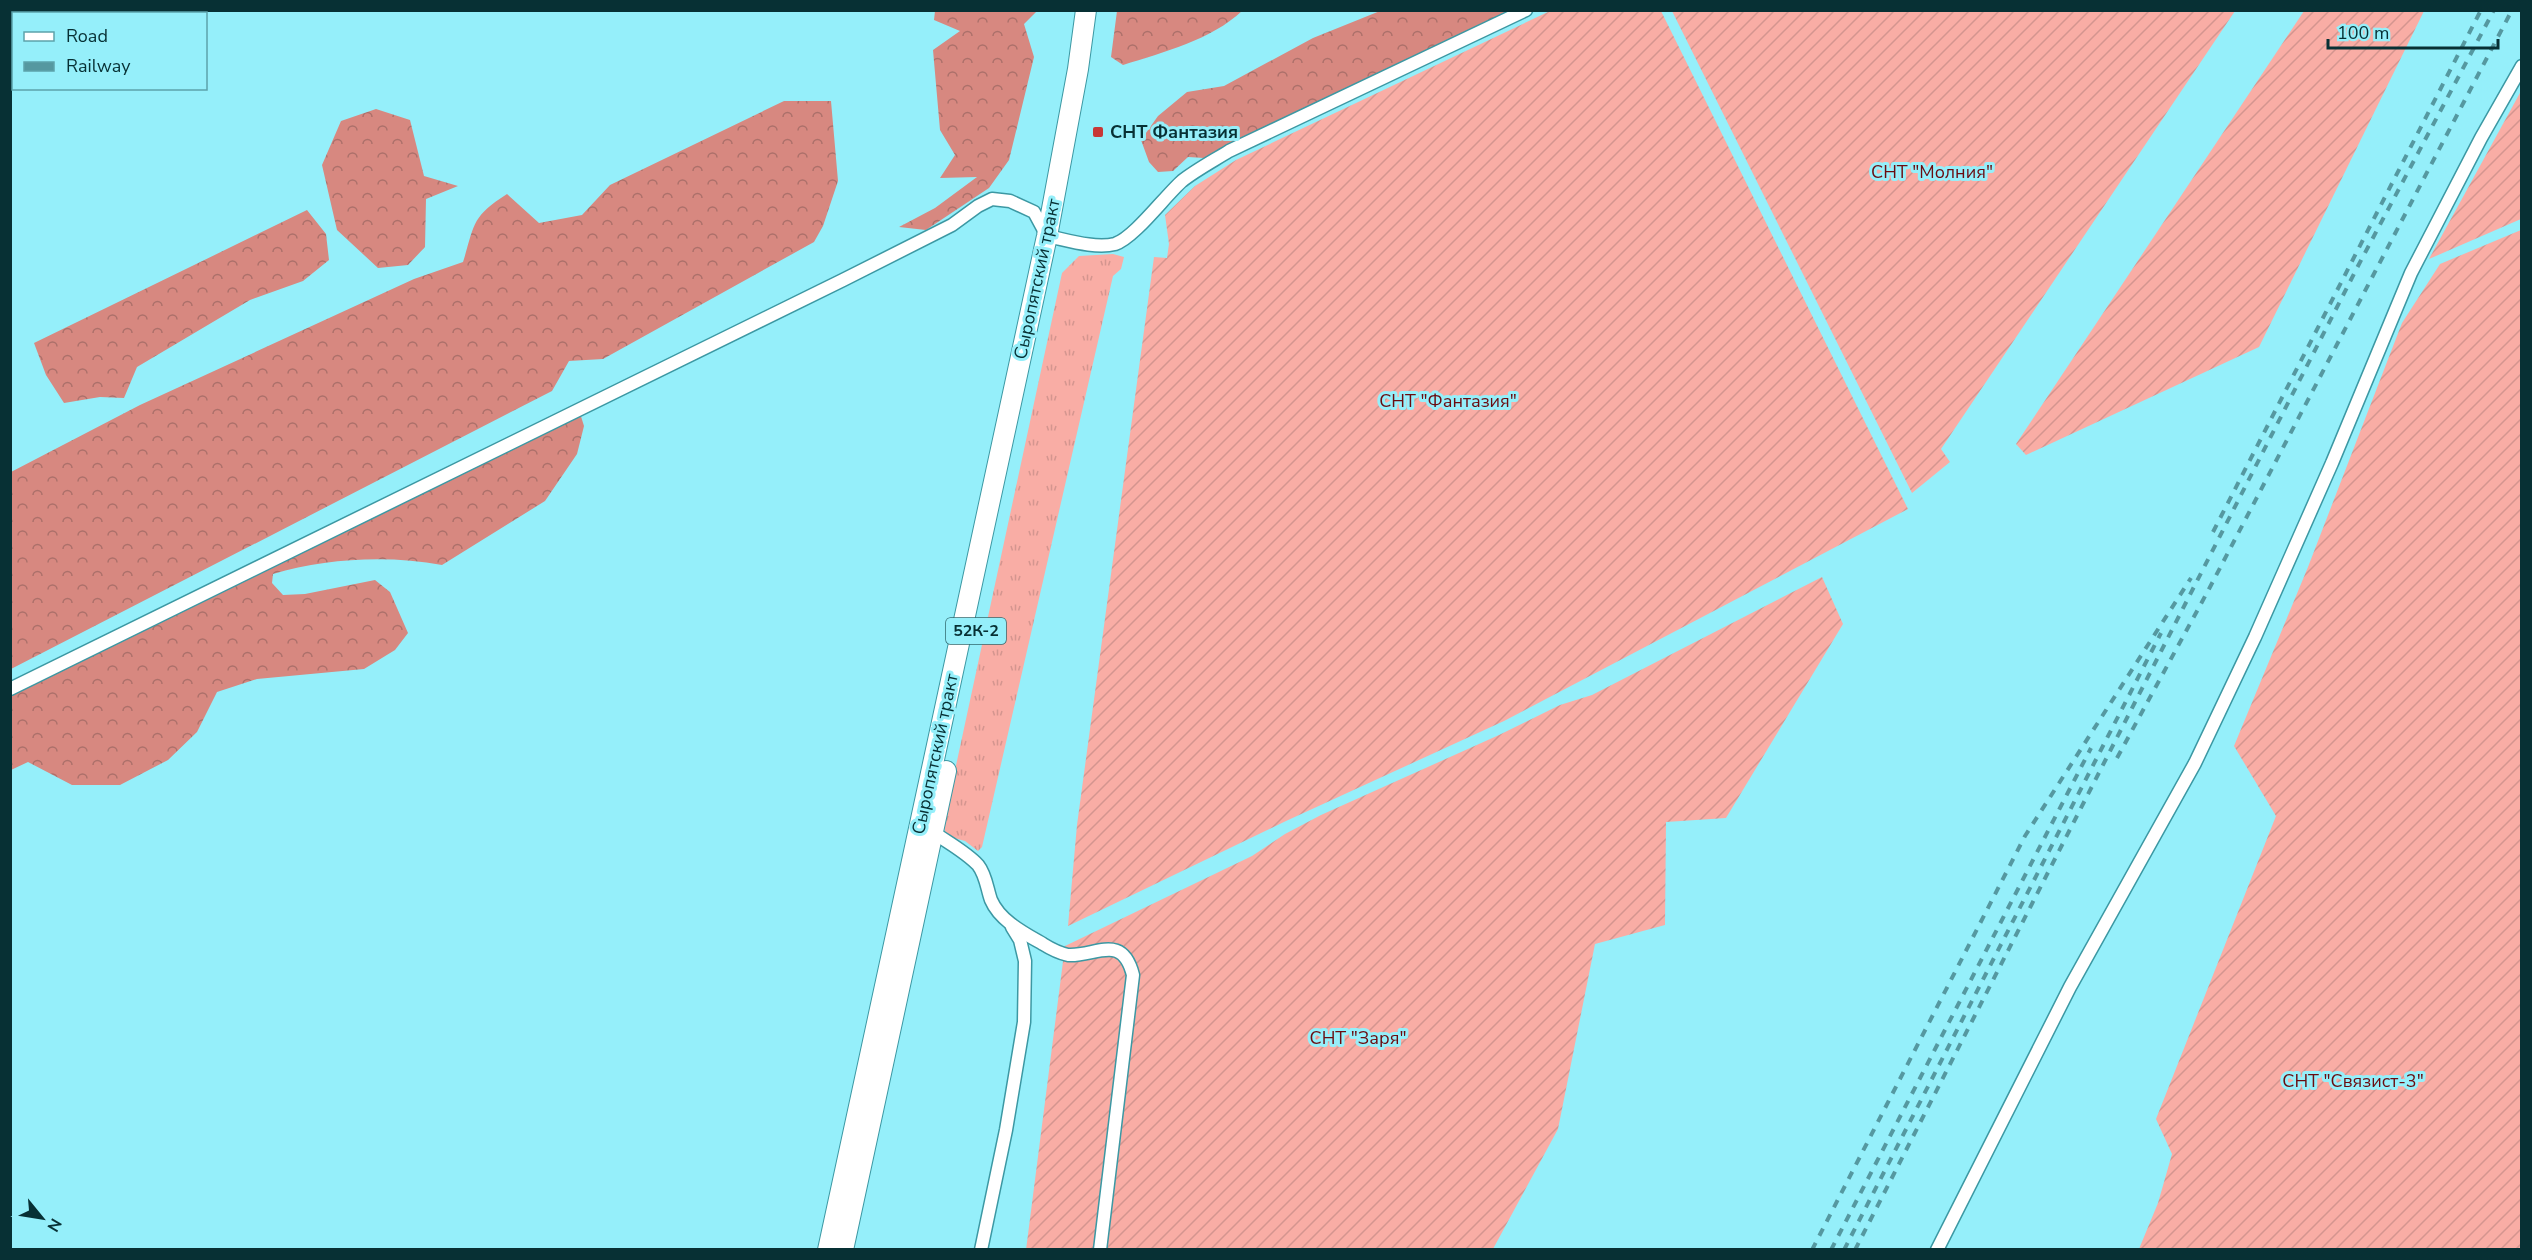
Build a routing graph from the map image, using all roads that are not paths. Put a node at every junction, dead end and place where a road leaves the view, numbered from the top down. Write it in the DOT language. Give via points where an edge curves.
graph roads {
  1 [pos="1086,10"];
  2 [pos="1098,10"];
  3 [pos="1526,10"];
  4 [pos="2522,66"];
  5 [pos="1053,237"];
  6 [pos="10,689"];
  7 [pos="933,832"];
  8 [pos="1010,924"];
  9 [pos="828,1250"];
  10 [pos="843,1250"];
  11 [pos="981,1250"];
  12 [pos="1100,1250"];
  13 [pos="1937,1250"];
  1 -- 5 [label="main road, Сыропятский тракт / 52К-2"];
  2 -- 5 [label="main road, Сыропятский тракт / 52К-2" via="1091,70"];
  3 -- 5 [label="street" via="1229,151 1185,179 1124,240 1103,245"];
  4 -- 13 [label="street" via="2411,273 2327,474 2195,763 2070,987"];
  5 -- 6 [label="street" via="1034,212 1010,201 992,199 952,225 843,280"];
  5 -- 7 [label="main road, Сыропятский тракт / 52К-2"];
  5 -- 9 [label="main road, Сыропятский тракт / 52К-2"];
  7 -- 8 [label="street" via="978,866 996,909"];
  7 -- 10 [label="main road, Сыропятский тракт / 52К-2"];
  8 -- 11 [label="street" via="1020,940 1025,961 1024,1022"];
  8 -- 12 [label="street" via="1058,952 1071,955 1112,950 1130,963 1133,975"];
}
